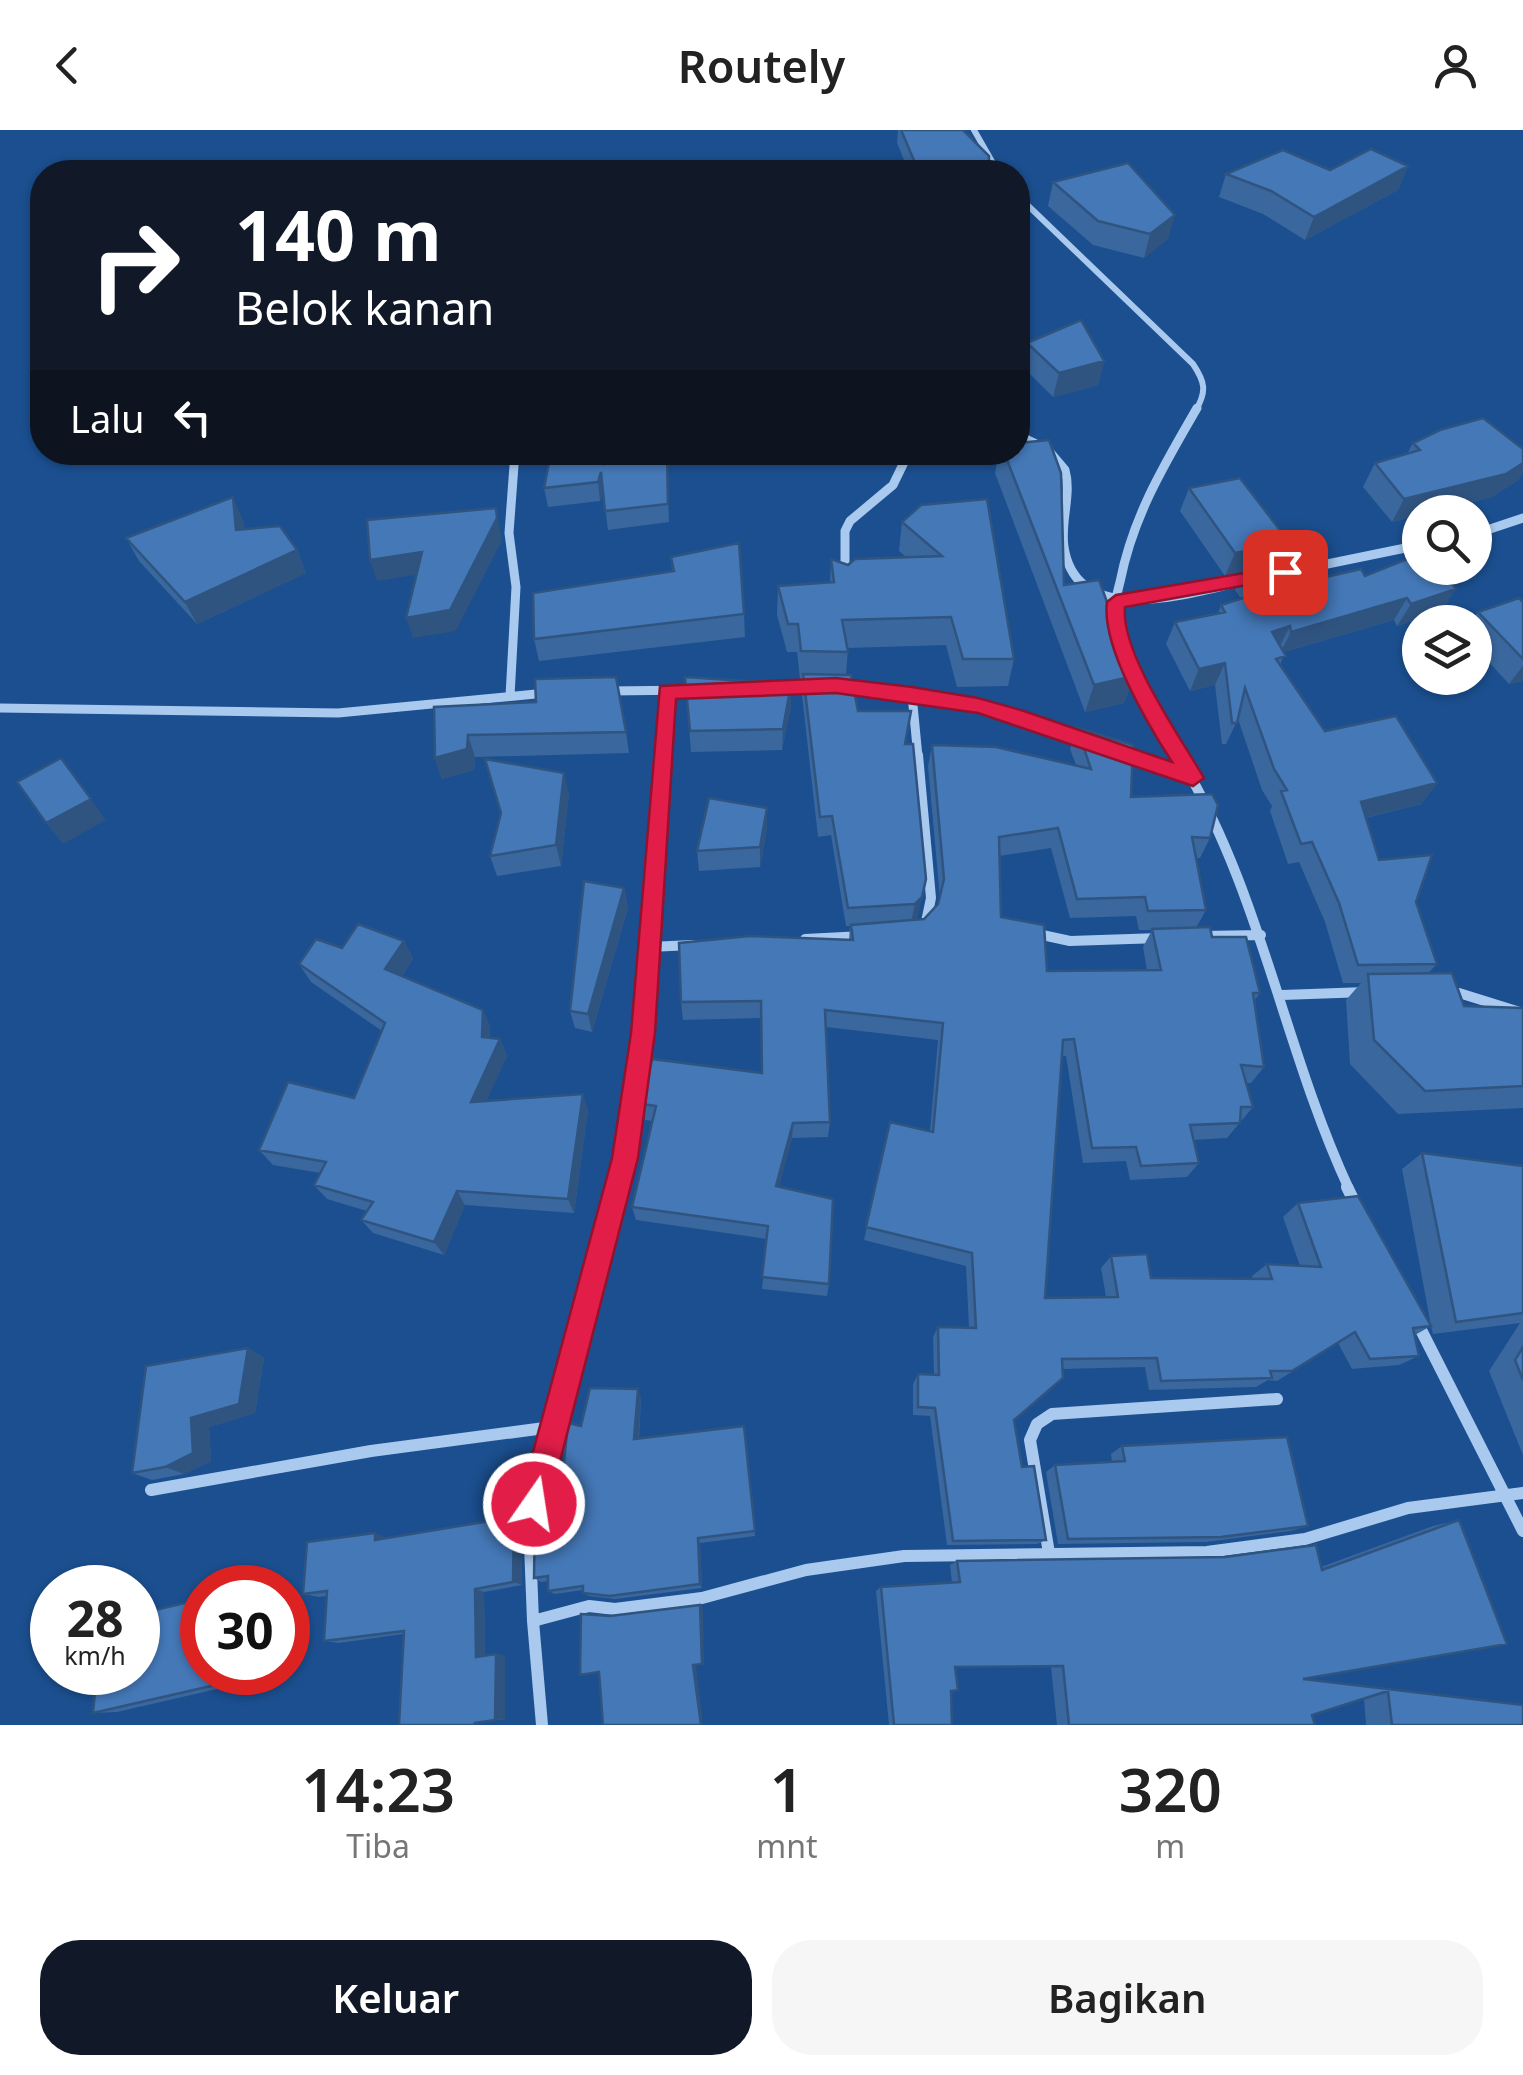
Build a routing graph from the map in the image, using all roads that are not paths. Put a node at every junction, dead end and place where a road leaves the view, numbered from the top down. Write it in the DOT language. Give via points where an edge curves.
graph roads {
  1 [pos="974,130"];
  2 [pos="991,160"];
  3 [pos="1030,208"];
  4 [pos="1030,442"];
  5 [pos="514,465"];
  6 [pos="903,465"];
  7 [pos="1523,518"];
  8 [pos="1492,528"];
  9 [pos="1402,549"];
  10 [pos="1285,572"];
  11 [pos="1268,576"];
  12 [pos="845,585"];
  13 [pos="1116,602"];
  14 [pos="762,685"];
  15 [pos="705,689"];
  16 [pos="596,691"];
  17 [pos="564,692"];
  18 [pos="667,692"];
  19 [pos="912,695"];
  20 [pos="510,696"];
  21 [pos="0,708"];
  22 [pos="1091,740"];
  23 [pos="1106,746"];
  24 [pos="1193,778"];
  25 [pos="922,927"];
  26 [pos="1025,932"];
  27 [pos="1261,934"];
  28 [pos="872,936"];
  29 [pos="1184,937"];
  30 [pos="1165,938"];
  31 [pos="798,940"];
  32 [pos="705,944"];
  33 [pos="649,947"];
  34 [pos="1378,990"];
  35 [pos="1442,993"];
  36 [pos="1282,996"];
  37 [pos="1523,1013"];
  38 [pos="1359,1210"];
  39 [pos="1414,1316"];
  40 [pos="1277,1400"];
  41 [pos="552,1427"];
  42 [pos="151,1490"];
  43 [pos="1506,1493"];
  44 [pos="1523,1493"];
  45 [pos="1523,1530"];
  46 [pos="1049,1553"];
  47 [pos="533,1621"];
  48 [pos="542,1725"];
  1 -- 2 [label="street"];
  3 -- 13 [label="street" via="1204,380 1204,396 1137,510"];
  4 -- 13 [label="street" via="1053,454 1070,485 1070,575"];
  5 -- 20 [label="street"];
  6 -- 12 [label="street" via="893,485 845,530"];
  7 -- 8 [label="street"];
  9 -- 10 [label="street"];
  11 -- 13 [label="street"];
  13 -- 24 [label="street" via="1114,618 1134,672"];
  14 -- 19 [label="street"];
  15 -- 18 [label="street"];
  16 -- 18 [label="street"];
  17 -- 20 [label="street"];
  18 -- 33 [label="street"];
  19 -- 22 [label="street" via="978,706"];
  19 -- 25 [label="street" via="931,898"];
  20 -- 21 [label="street" via="338,713"];
  23 -- 24 [label="street"];
  24 -- 27 [label="street"];
  26 -- 30 [label="street" via="1070,941"];
  27 -- 29 [label="street"];
  27 -- 36 [label="street"];
  28 -- 31 [label="street"];
  32 -- 33 [label="street"];
  33 -- 41 [label="street" via="625,1158"];
  34 -- 36 [label="street"];
  35 -- 37 [label="street"];
  36 -- 38 [label="street" via="1332,1158"];
  39 -- 43 [label="street"];
  40 -- 46 [label="street" via="1052,1414 1037,1424 1030,1440"];
  41 -- 42 [label="street"];
  41 -- 47 [label="street" via="534,1504"];
  43 -- 44 [label="street"];
  43 -- 45 [label="street"];
  43 -- 46 [label="street" via="1408,1508 1286,1542 1207,1552"];
  46 -- 47 [label="street" via="904,1556 806,1570 702,1598 588,1606"];
  47 -- 48 [label="street"];
}
